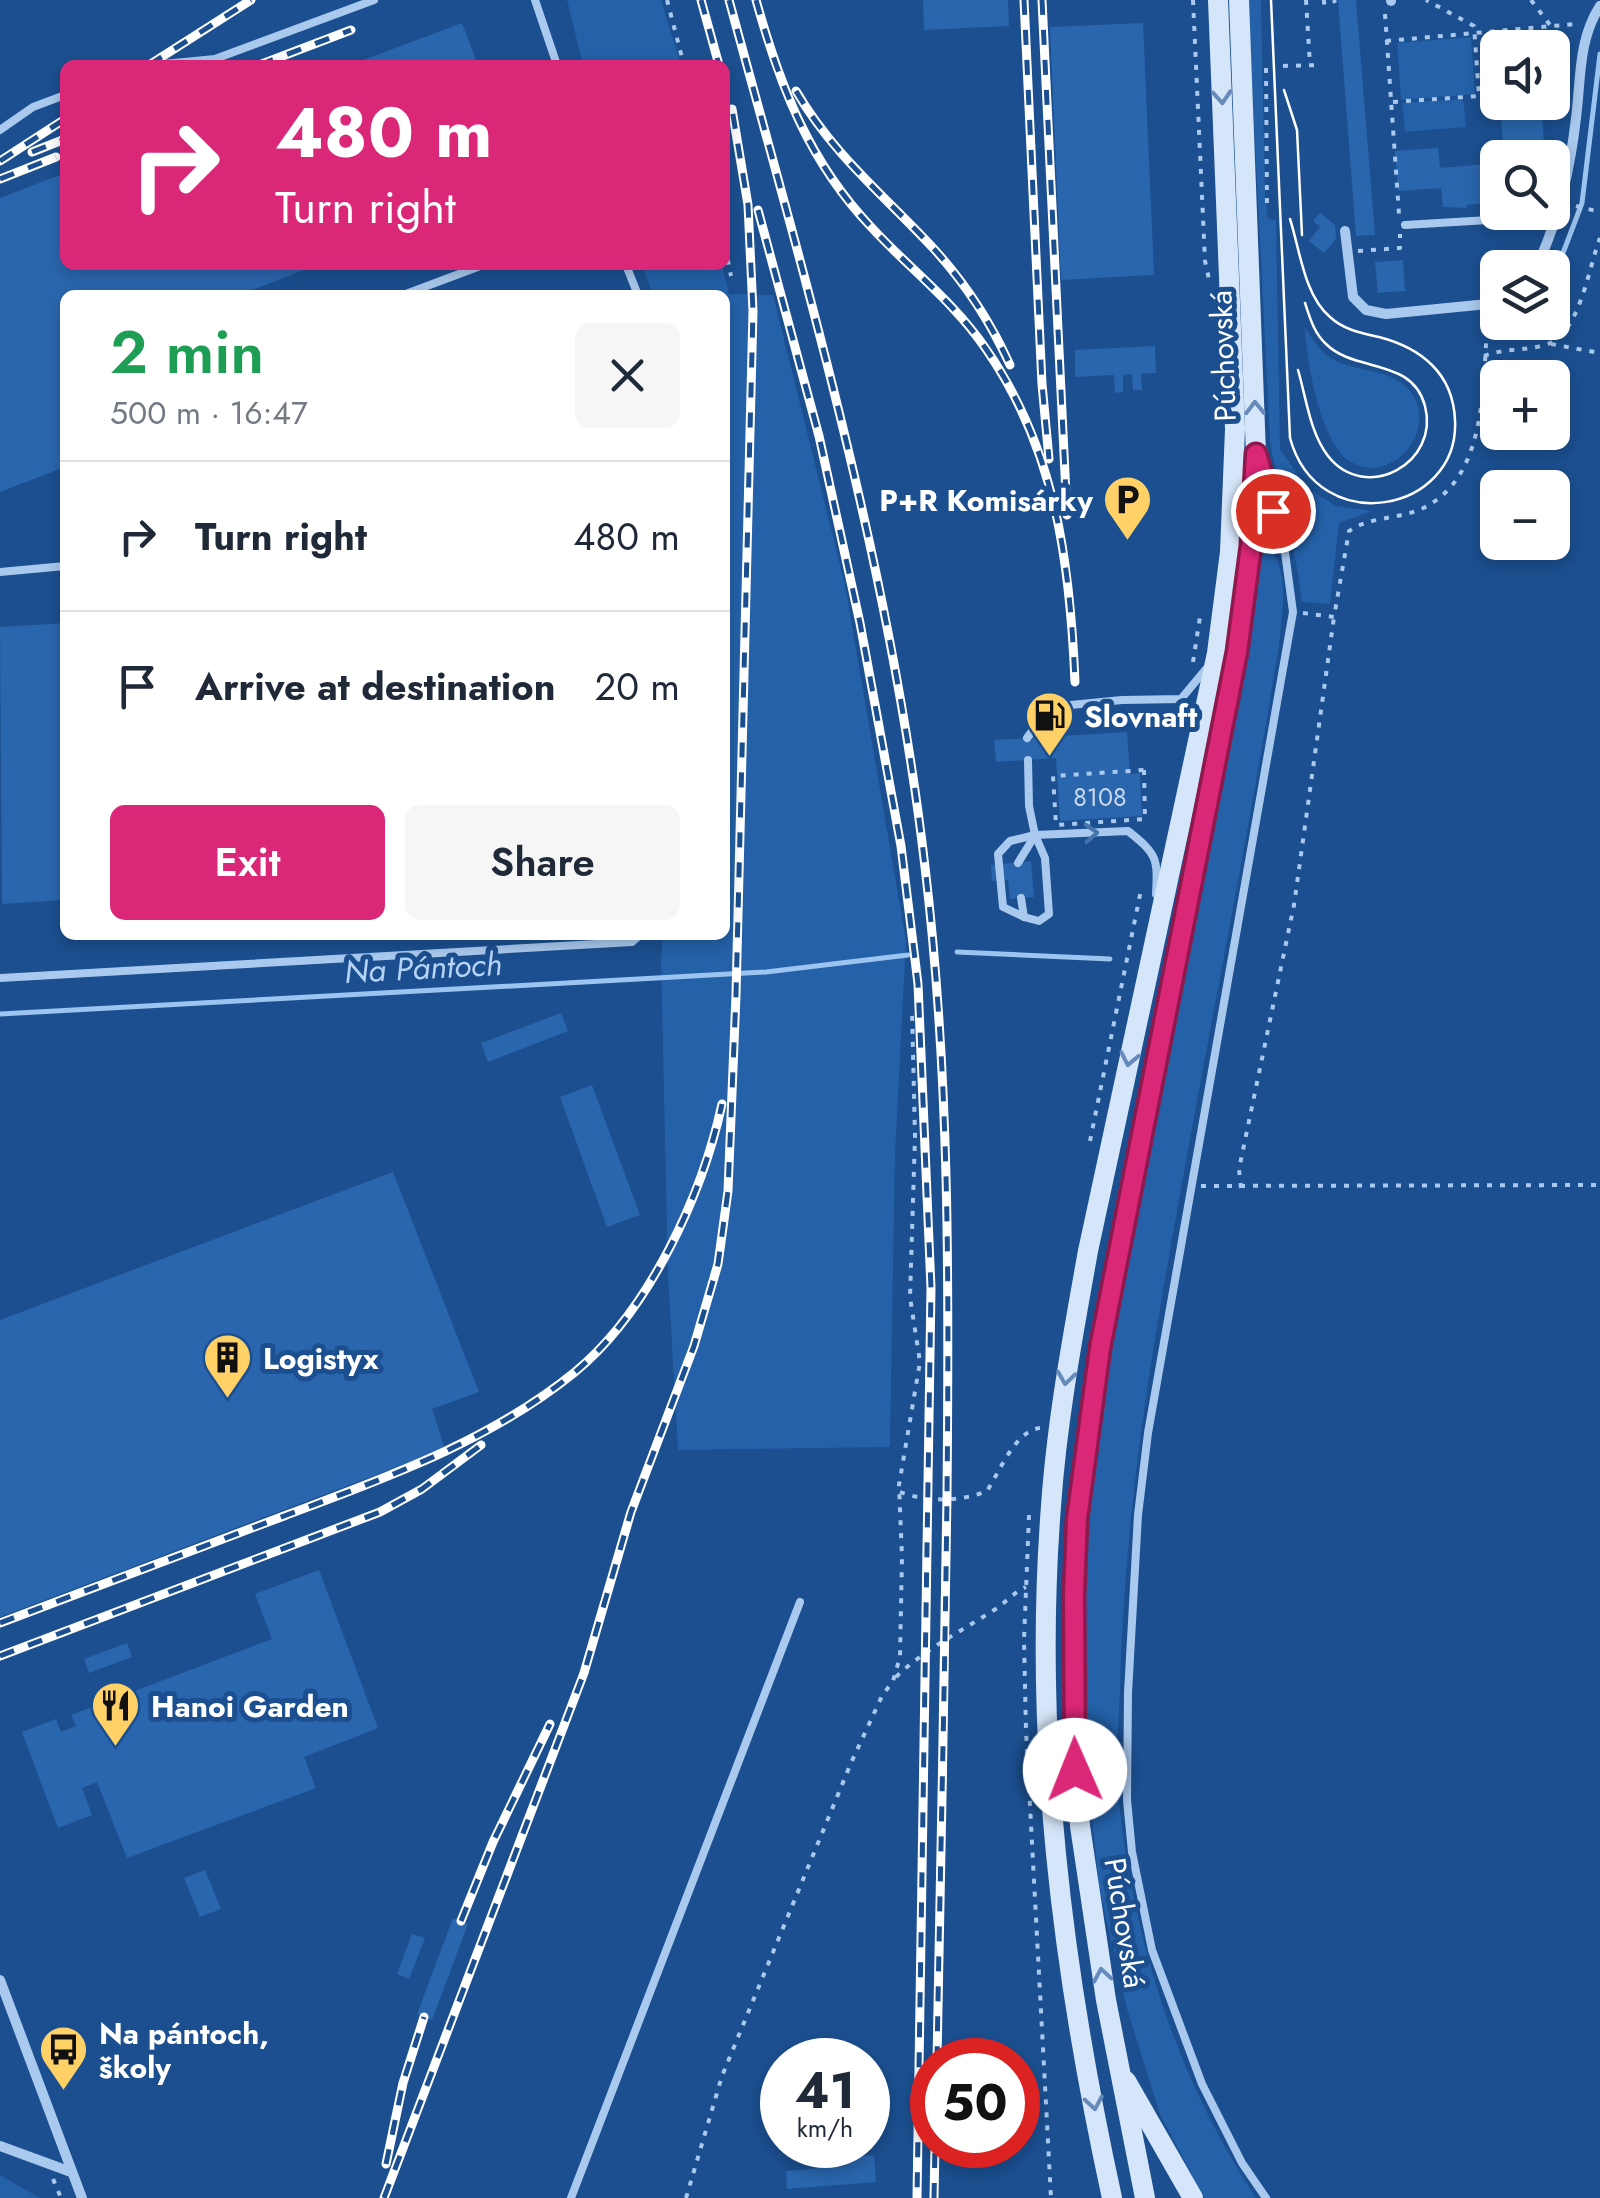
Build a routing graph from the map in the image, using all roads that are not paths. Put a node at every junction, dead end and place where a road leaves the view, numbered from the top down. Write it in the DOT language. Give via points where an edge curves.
graph roads {
  1 [pos="374,0"];
  2 [pos="535,0"];
  3 [pos="1218,0"];
  4 [pos="1239,0"];
  5 [pos="1600,6"];
  6 [pos="204,60"];
  7 [pos="555,60"];
  8 [pos="60,97"];
  9 [pos="0,130"];
  10 [pos="1570,165"];
  11 [pos="1480,221"];
  12 [pos="1405,225"];
  13 [pos="1345,231"];
  14 [pos="470,270"];
  15 [pos="416,290"];
  16 [pos="1480,304"];
  17 [pos="1256,454"];
  18 [pos="60,566"];
  19 [pos="0,572"];
  20 [pos="1217,653"];
  21 [pos="1028,738"];
  22 [pos="1028,760"];
  23 [pos="1035,836"];
  24 [pos="1018,863"];
  25 [pos="1021,898"];
  26 [pos="1024,917"];
  27 [pos="634,940"];
  28 [pos="0,978"];
  29 [pos="1141,1002"];
  30 [pos="800,1602"];
  31 [pos="1088,1888"];
  32 [pos="1058,1894"];
  33 [pos="0,1980"];
  34 [pos="1120,2071"];
  35 [pos="0,2146"];
  36 [pos="72,2172"];
  37 [pos="82,2198"];
  38 [pos="571,2198"];
  39 [pos="1112,2198"];
  40 [pos="1145,2198"];
  41 [pos="1193,2198"];
  42 [pos="1266,2198"];
  1 -- 6 [label="lane"];
  2 -- 7 [label="lane"];
  3 -- 20 [label="main road, Púchovská, one-way" via="1235,429"];
  17 -- 4 [label="main road, Púchovská, one-way"];
  5 -- 10 [label="street" via="1584,40"];
  8 -- 9 [label="lane"];
  11 -- 12 [label="lane"];
  13 -- 16 [label="street" via="1353,297 1366,310"];
  14 -- 15 [label="lane"];
  17 -- 31 [label="main road, Púchovská" via="1237,652 1106,1312 1080,1500 1073,1692"];
  17 -- 42 [label="lane" via="1284,545 1293,612 1148,1433 1138,1515 1127,1800 1141,1902 1166,1994 1202,2084"];
  18 -- 19 [label="lane"];
  20 -- 21 [label="lane" via="1182,699 1050,707"];
  20 -- 29 [label="main road, Púchovská"];
  22 -- 23 [label="lane"];
  23 -- 24 [label="lane"];
  23 -- 26 [label="lane" via="1045,858 1049,914 1039,921"];
  23 -- 26 [label="lane" via="1010,841 998,854 1004,908"];
  23 -- 29 [label="lane, one-way" via="1128,831 1153,850 1156,894"];
  25 -- 26 [label="lane"];
  27 -- 28 [label="lane"];
  29 -- 32 [label="main road, Púchovská, one-way" via="1088,1251 1060,1424 1046,1575 1045,1694"];
  30 -- 38 [label="lane"];
  31 -- 32 [label="main road"];
  34 -- 31 [label="main road, Púchovská, one-way"];
  32 -- 39 [label="main road, Púchovská, one-way"];
  33 -- 36 [label="street"];
  34 -- 40 [label="main road, Púchovská"];
  34 -- 41 [label="main road"];
  35 -- 36 [label="street"];
  36 -- 37 [label="street"];
}
